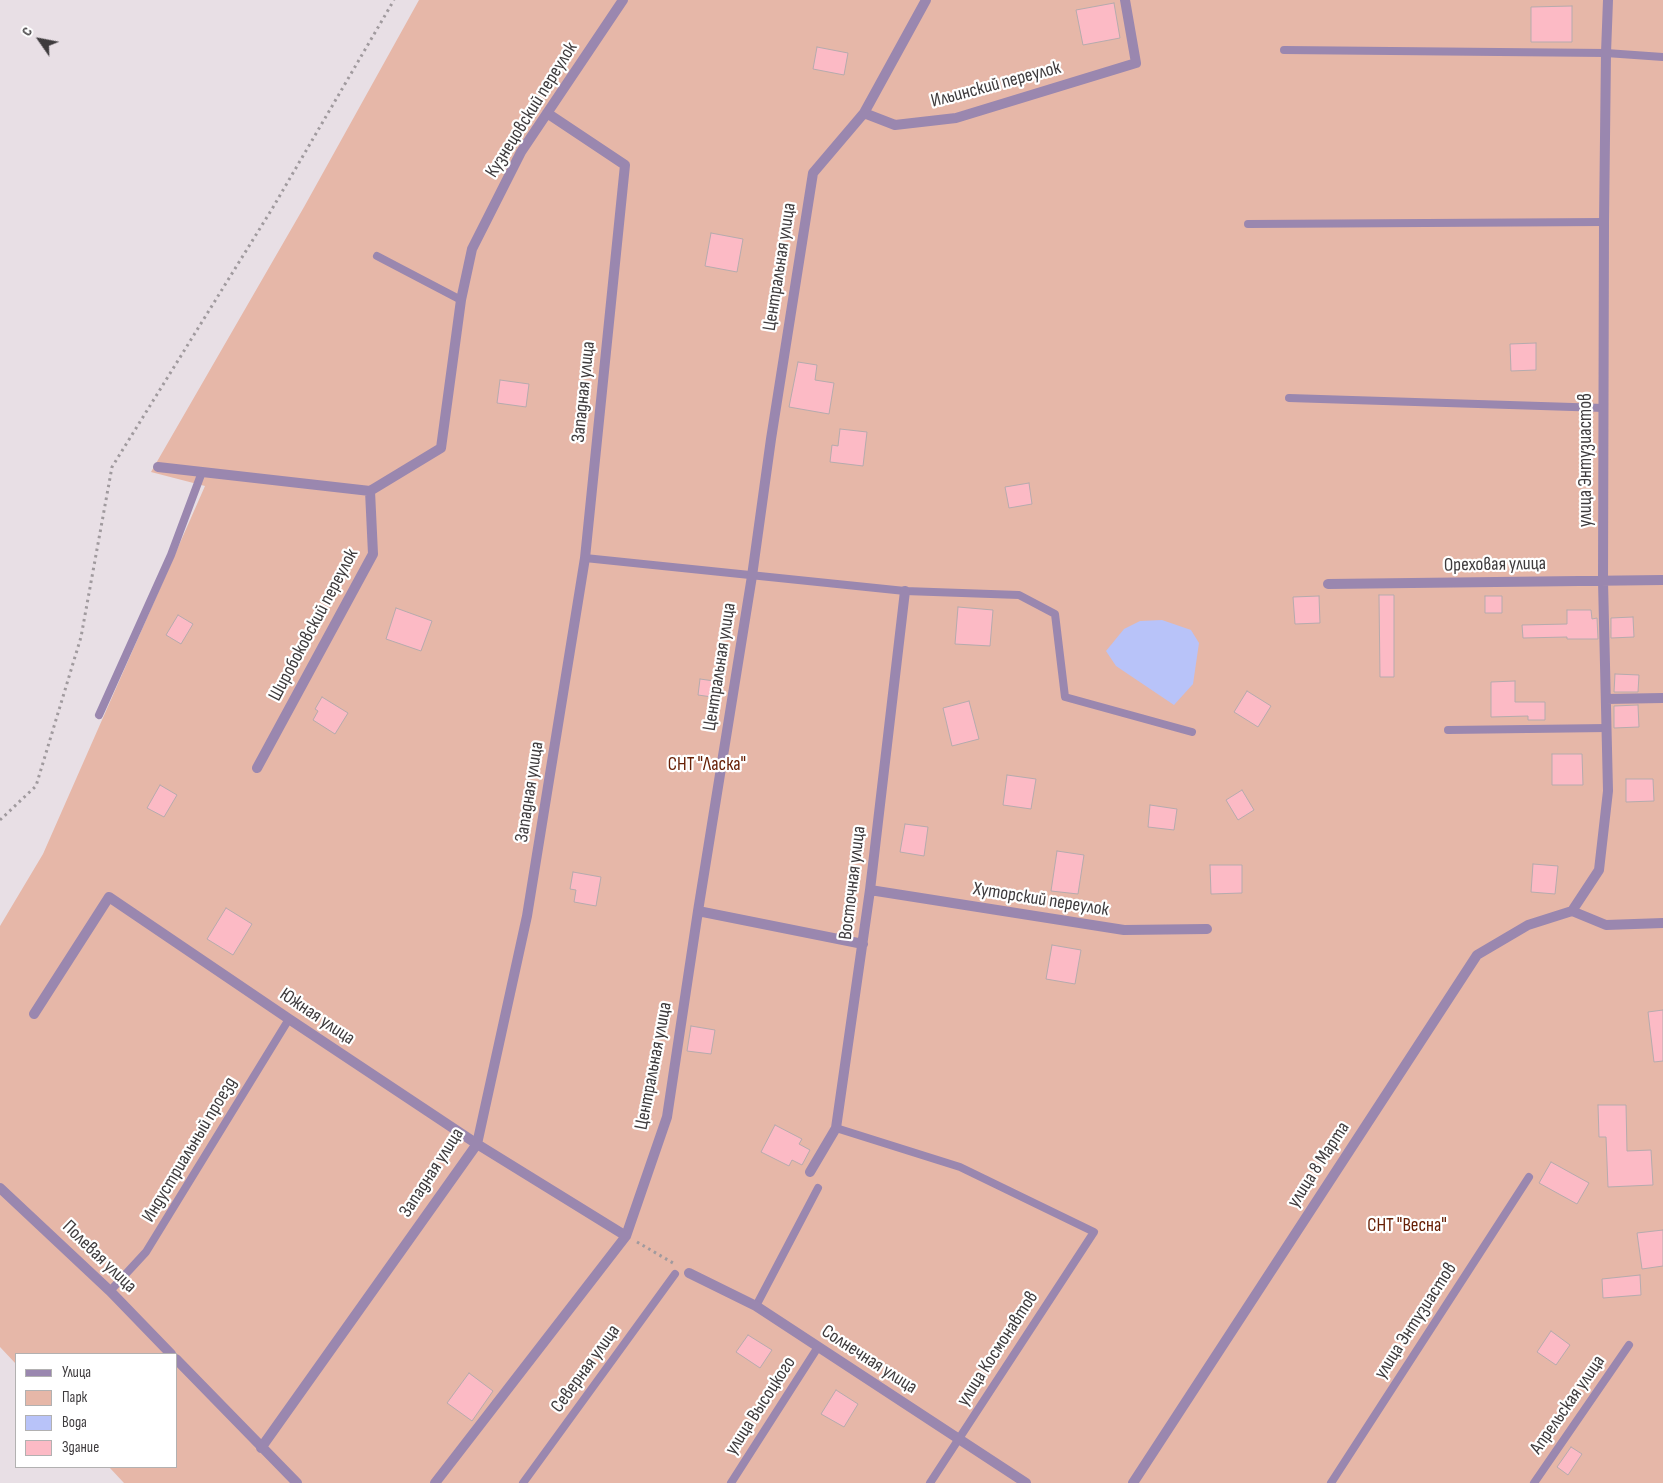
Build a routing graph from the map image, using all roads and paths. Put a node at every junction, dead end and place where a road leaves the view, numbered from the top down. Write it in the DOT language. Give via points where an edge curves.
graph roads {
  1 [pos="394,0"];
  2 [pos="623,0"];
  3 [pos="926,0"];
  4 [pos="1125,0"];
  5 [pos="1608,0"];
  6 [pos="1284,50"];
  7 [pos="1606,53"];
  8 [pos="1663,57"];
  9 [pos="547,113"];
  10 [pos="864,113"];
  11 [pos="1604,222"];
  12 [pos="1248,224"];
  13 [pos="376,256"];
  14 [pos="461,300"];
  15 [pos="1289,398"];
  16 [pos="1604,408"];
  17 [pos="158,467"];
  18 [pos="202,472"];
  19 [pos="370,491"];
  20 [pos="586,558"];
  21 [pos="752,576"];
  22 [pos="1663,580"];
  23 [pos="1604,581"];
  24 [pos="1328,584"];
  25 [pos="905,591"];
  26 [pos="1663,698"];
  27 [pos="1606,699"];
  28 [pos="99,715"];
  29 [pos="1607,728"];
  30 [pos="1448,730"];
  31 [pos="1192,732"];
  32 [pos="257,768"];
  33 [pos="0,820"];
  34 [pos="870,890"];
  35 [pos="698,911"];
  36 [pos="1572,911"];
  37 [pos="1663,923"];
  38 [pos="1208,929"];
  39 [pos="863,944"];
  40 [pos="34,1014"];
  41 [pos="289,1019"];
  42 [pos="836,1128"];
  43 [pos="477,1144"];
  44 [pos="810,1172"];
  45 [pos="1529,1177"];
  46 [pos="0,1188"];
  47 [pos="818,1188"];
  48 [pos="626,1236"];
  49 [pos="689,1273"];
  50 [pos="675,1274"];
  51 [pos="110,1291"];
  52 [pos="756,1306"];
  53 [pos="1629,1345"];
  54 [pos="818,1347"];
  55 [pos="170,1353"];
  56 [pos="178,1361"];
  57 [pos="959,1439"];
  58 [pos="261,1448"];
  59 [pos="297,1483"];
  60 [pos="435,1483"];
  61 [pos="523,1483"];
  62 [pos="731,1483"];
  63 [pos="930,1483"];
  64 [pos="1026,1483"];
  65 [pos="1133,1483"];
  66 [pos="1331,1483"];
  67 [pos="1534,1483"];
  1 -- 33 [label="path" via="272,210 112,468 81,637 36,786"];
  2 -- 9 [label="street, Кузнецовский переулок"];
  3 -- 10 [label="street, Центральная улица"];
  4 -- 10 [label="street, Ильинский переулок" via="1136,63 956,118 896,125"];
  5 -- 7 [label="street, улица Энтузиастов"];
  6 -- 7 [label="lane"];
  7 -- 8 [label="lane"];
  7 -- 11 [label="street, улица Энтузиастов"];
  9 -- 14 [label="street, Кузнецовский переулок" via="521,152 472,249"];
  9 -- 20 [label="street, Западная улица" via="625,165"];
  10 -- 21 [label="street, Центральная улица" via="813,173"];
  11 -- 12 [label="lane"];
  11 -- 16 [label="street, улица Энтузиастов"];
  13 -- 14 [label="lane"];
  14 -- 19 [label="street, Кузнецовский переулок" via="441,448"];
  15 -- 16 [label="lane"];
  16 -- 23 [label="street, улица Энтузиастов"];
  17 -- 18 [label="street"];
  18 -- 19 [label="street"];
  18 -- 28 [label="lane" via="171,555"];
  19 -- 32 [label="street, Широбоковский переулок" via="373,554"];
  20 -- 21 [label="lane"];
  20 -- 43 [label="street, Западная улица" via="527,916"];
  21 -- 25 [label="lane"];
  21 -- 35 [label="street, Центральная улица"];
  22 -- 23 [label="street, Ореховая улица"];
  23 -- 24 [label="street, Ореховая улица"];
  23 -- 27 [label="street, улица Энтузиастов"];
  25 -- 31 [label="lane" via="1019,595 1055,614 1065,697"];
  25 -- 34 [label="street, Восточная улица"];
  26 -- 27 [label="street"];
  27 -- 29 [label="street, улица Энтузиастов"];
  29 -- 30 [label="lane"];
  29 -- 36 [label="street, улица Энтузиастов" via="1608,791 1598,870"];
  34 -- 38 [label="street, Хуторский переулок" via="1124,930"];
  34 -- 39 [label="street, Восточная улица"];
  35 -- 39 [label="street"];
  35 -- 48 [label="street, Центральная улица" via="667,1117"];
  36 -- 37 [label="street" via="1606,925"];
  36 -- 65 [label="street, улица 8 Марта" via="1528,925 1477,955"];
  39 -- 42 [label="street, Восточная улица"];
  40 -- 41 [label="street, Южная улица" via="109,897"];
  41 -- 43 [label="street, Южная улица"];
  41 -- 51 [label="lane, Индустриальный проезд" via="146,1252"];
  42 -- 44 [label="street, Восточная улица"];
  42 -- 57 [label="lane, улица Космонавтов" via="960,1167 1094,1232"];
  43 -- 48 [label="street, Южная улица"];
  43 -- 58 [label="street, Западная улица"];
  45 -- 66 [label="lane, улица Энтузиастов"];
  46 -- 51 [label="street, Полевая улица"];
  47 -- 52 [label="lane"];
  48 -- 49 [label="path"];
  48 -- 60 [label="street, Центральная улица"];
  49 -- 52 [label="street, Солнечная улица"];
  50 -- 61 [label="lane, Северная улица"];
  51 -- 55 [label="street, Полевая улица"];
  52 -- 54 [label="street, Солнечная улица"];
  53 -- 67 [label="lane, Апрельская улица"];
  54 -- 57 [label="street, Солнечная улица"];
  54 -- 62 [label="lane, улица Высоцкого"];
  56 -- 58 [label="street"];
  57 -- 63 [label="lane, улица Космонавтов"];
  57 -- 64 [label="street, Солнечная улица"];
  58 -- 59 [label="street"];
}
